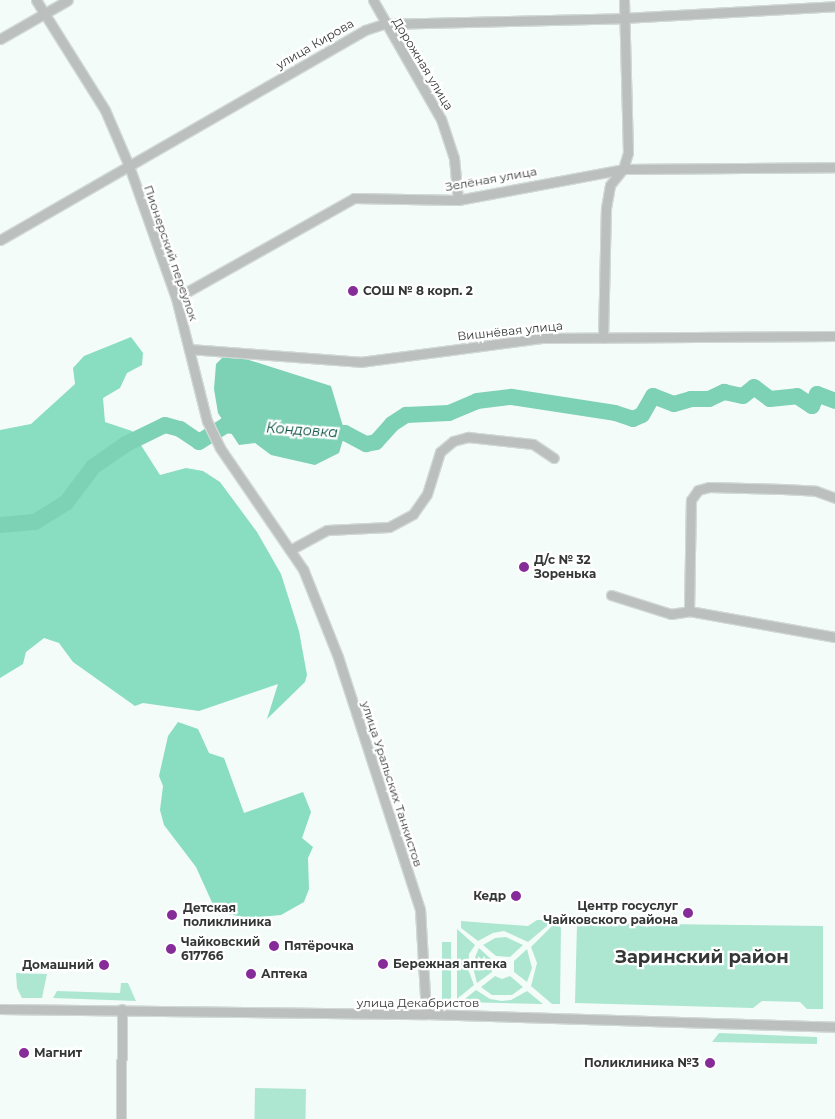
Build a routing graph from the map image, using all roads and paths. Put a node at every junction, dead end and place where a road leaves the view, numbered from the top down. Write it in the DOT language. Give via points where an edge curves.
graph roads {
  1 [pos="36,0"];
  2 [pos="68,0"];
  3 [pos="373,0"];
  4 [pos="624,0"];
  5 [pos="835,6"];
  6 [pos="43,15"];
  7 [pos="623,18"];
  8 [pos="384,24"];
  9 [pos="0,39"];
  10 [pos="129,166"];
  11 [pos="835,167"];
  12 [pos="623,169"];
  13 [pos="458,200"];
  14 [pos="0,240"];
  15 [pos="176,298"];
  16 [pos="835,336"];
  17 [pos="603,338"];
  18 [pos="189,349"];
  19 [pos="554,458"];
  20 [pos="835,498"];
  21 [pos="290,550"];
  22 [pos="303,569"];
  23 [pos="611,596"];
  24 [pos="688,611"];
  25 [pos="835,637"];
  26 [pos="0,1009"];
  27 [pos="122,1009"];
  28 [pos="426,1014"];
  29 [pos="835,1027"];
  30 [pos="121,1119"];
  1 -- 6 [label="street, Пионерский переулок"];
  2 -- 6 [label="street"];
  3 -- 8 [label="street, Дорожная улица"];
  4 -- 7 [label="street"];
  5 -- 7 [label="street, улица Кирова"];
  6 -- 9 [label="street"];
  6 -- 10 [label="street, Пионерский переулок" via="105,110"];
  7 -- 8 [label="street, улица Кирова"];
  7 -- 12 [label="street" via="628,152"];
  8 -- 10 [label="street, улица Кирова" via="365,30"];
  8 -- 13 [label="street, Дорожная улица" via="441,119 454,158"];
  10 -- 14 [label="street, улица Кирова"];
  10 -- 15 [label="street, Пионерский переулок"];
  11 -- 12 [label="street, Зелёная улица"];
  12 -- 13 [label="street, Зелёная улица"];
  12 -- 17 [label="street" via="610,186 606,208"];
  13 -- 15 [label="street, Зелёная улица" via="354,198"];
  15 -- 18 [label="street, Пионерский переулок"];
  16 -- 17 [label="street, Вишнёвая улица"];
  17 -- 18 [label="street, Вишнёвая улица" via="543,338 360,362"];
  18 -- 21 [label="street, Пионерский переулок" via="206,421 220,448"];
  19 -- 21 [label="street" via="533,444 468,437 453,441 440,452 427,494 413,514 389,527 327,530"];
  20 -- 24 [label="street" via="816,491 783,489 710,487 698,490 691,500"];
  21 -- 22 [label="street, Пионерский переулок"];
  22 -- 28 [label="street, улица Уральских Танкистов" via="338,657 420,909"];
  23 -- 24 [label="street" via="671,614"];
  24 -- 25 [label="street"];
  26 -- 27 [label="street, улица Декабристов"];
  27 -- 28 [label="street, улица Декабристов" via="212,1014"];
  27 -- 30 [label="street"];
  28 -- 29 [label="street, улица Декабристов"];
}
